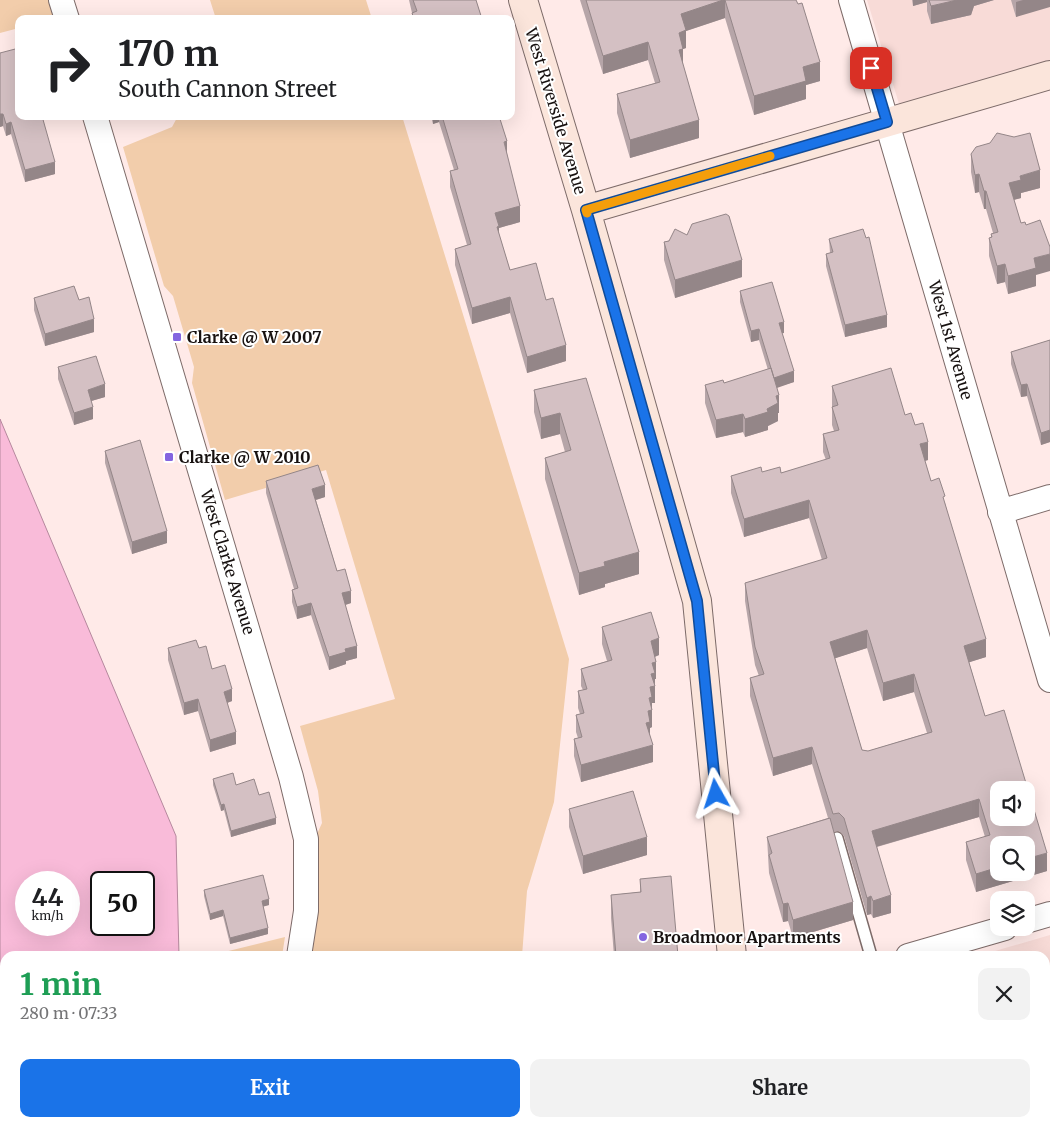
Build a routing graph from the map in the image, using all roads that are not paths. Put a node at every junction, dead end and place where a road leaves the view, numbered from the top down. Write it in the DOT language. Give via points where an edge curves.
graph roads {
  1 [pos="61,0"];
  2 [pos="523,0"];
  3 [pos="851,0"];
  4 [pos="66,15"];
  5 [pos="1050,75"];
  6 [pos="97,120"];
  7 [pos="887,122"];
  8 [pos="586,210"];
  9 [pos="1050,498"];
  10 [pos="1000,512"];
  11 [pos="1048,668"];
  12 [pos="837,838"];
  13 [pos="1050,914"];
  14 [pos="1035,918"];
  15 [pos="990,932"];
  16 [pos="300,951"];
  17 [pos="732,951"];
  18 [pos="870,951"];
  19 [pos="925,951"];
  1 -- 4 [label="street"];
  2 -- 8 [label="main road, West Riverside Avenue"];
  3 -- 7 [label="street, West 1st Avenue"];
  5 -- 7 [label="main road"];
  6 -- 16 [label="street, West Clarke Avenue" via="291,777 306,839 306,911"];
  7 -- 8 [label="main road"];
  7 -- 10 [label="street, West 1st Avenue"];
  8 -- 17 [label="main road, West Riverside Avenue" via="697,601"];
  9 -- 10 [label="street"];
  10 -- 11 [label="street, West 1st Avenue"];
  12 -- 18 [label="lane"];
  13 -- 14 [label="street"];
  15 -- 19 [label="street"];
}
